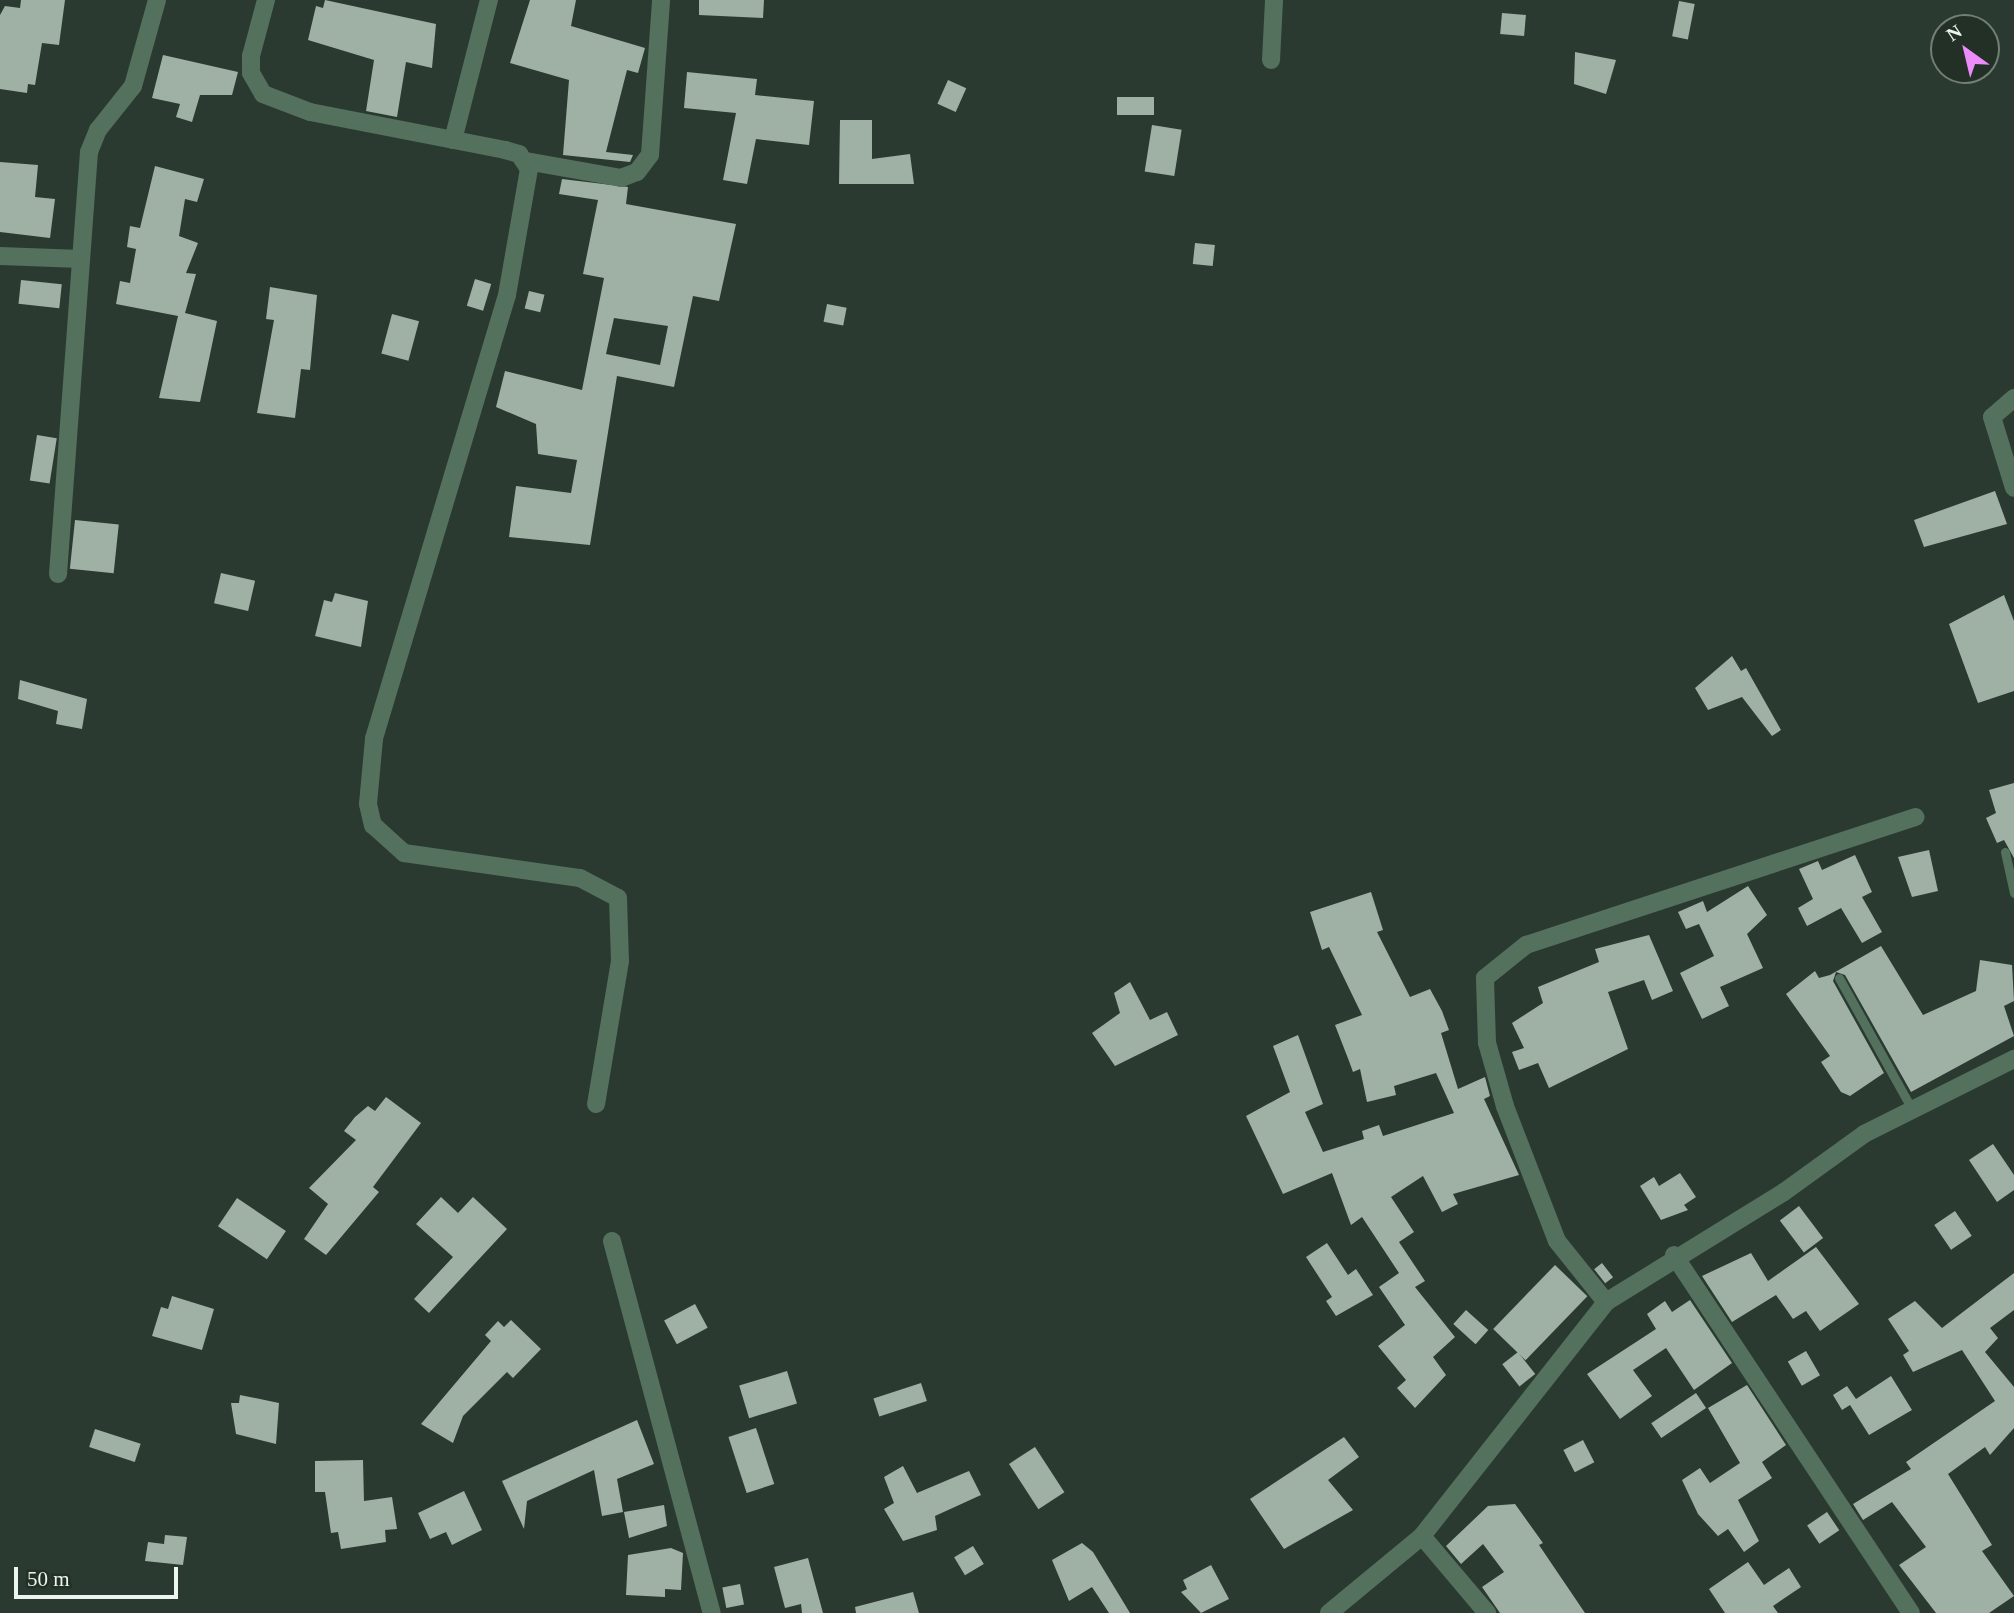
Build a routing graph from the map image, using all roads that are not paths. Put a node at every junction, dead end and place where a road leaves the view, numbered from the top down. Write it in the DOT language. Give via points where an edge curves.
graph roads {
  1 [pos="157,0"];
  2 [pos="266,0"];
  3 [pos="489,0"];
  4 [pos="661,0"];
  5 [pos="1274,0"];
  6 [pos="1271,60"];
  7 [pos="453,140"];
  8 [pos="526,161"];
  9 [pos="0,256"];
  10 [pos="81,259"];
  11 [pos="2014,398"];
  12 [pos="2014,488"];
  13 [pos="58,574"];
  14 [pos="1914,817"];
  15 [pos="2005,852"];
  16 [pos="2014,892"];
  17 [pos="1839,978"];
  18 [pos="2014,1059"];
  19 [pos="596,1104"];
  20 [pos="1912,1109"];
  21 [pos="612,1241"];
  22 [pos="1674,1255"];
  23 [pos="1606,1302"];
  24 [pos="1422,1536"];
  25 [pos="712,1613"];
  26 [pos="1329,1613"];
  27 [pos="1487,1613"];
  28 [pos="1911,1613"];
  1 -- 10 [label="street" via="133,86 97,130 89,152"];
  2 -- 7 [label="street" via="251,56 251,73 264,94 310,112"];
  3 -- 7 [label="street"];
  4 -- 8 [label="street" via="650,155 637,172 621,178"];
  5 -- 6 [label="street"];
  7 -- 8 [label="street" via="505,150"];
  8 -- 19 [label="street" via="530,177 508,295 374,739 368,804 373,825 404,853 580,878 618,898 620,961"];
  9 -- 10 [label="street"];
  10 -- 13 [label="street"];
  11 -- 12 [label="street" via="1992,417"];
  14 -- 23 [label="street" via="1526,945 1485,978 1487,1043 1505,1106 1557,1241"];
  15 -- 16 [label="lane"];
  17 -- 20 [label="lane"];
  18 -- 20 [label="street"];
  20 -- 22 [label="street"];
  21 -- 25 [label="street"];
  22 -- 23 [label="street"];
  22 -- 28 [label="street"];
  23 -- 24 [label="street"];
  24 -- 26 [label="street"];
  24 -- 27 [label="street"];
}
